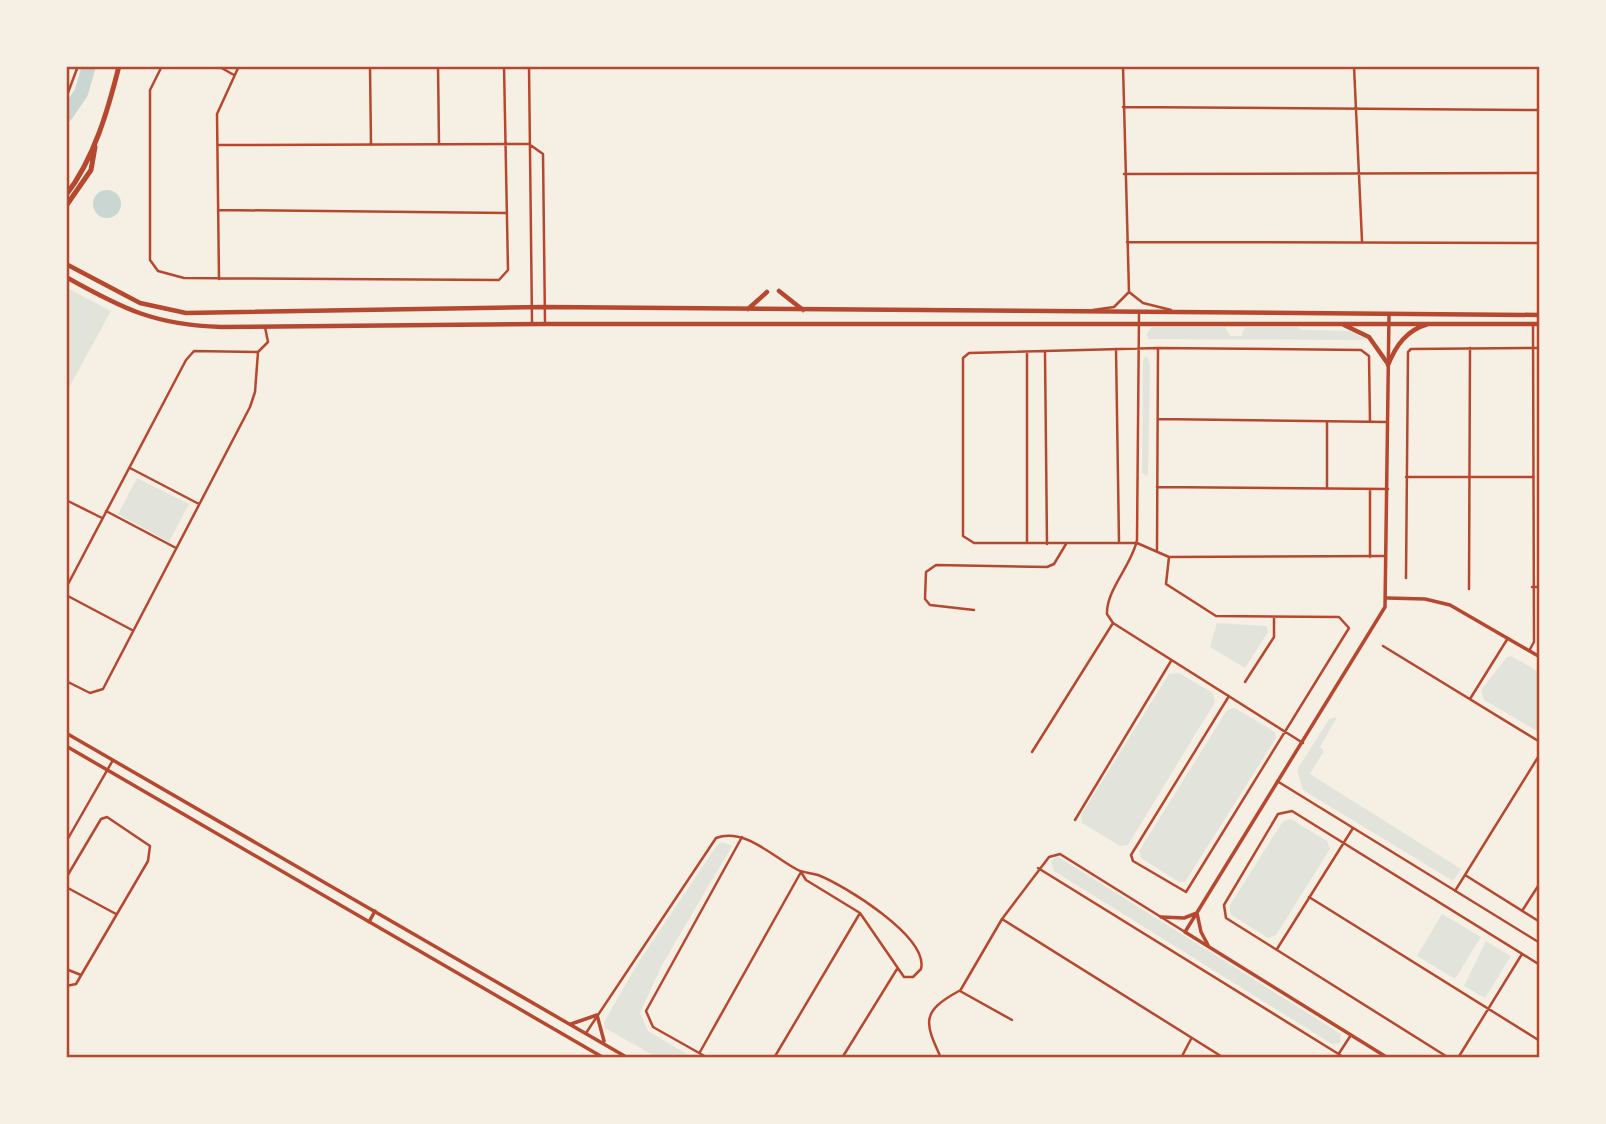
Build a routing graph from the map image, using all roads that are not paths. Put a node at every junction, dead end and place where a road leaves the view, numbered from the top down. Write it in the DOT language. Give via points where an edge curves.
graph roads {
  1 [pos="78,66"];
  2 [pos="119,66"];
  3 [pos="162,66"];
  4 [pos="218,66"];
  5 [pos="239,66"];
  6 [pos="370,66"];
  7 [pos="438,66"];
  8 [pos="504,66"];
  9 [pos="529,66"];
  10 [pos="1123,66"];
  11 [pos="1354,66"];
  12 [pos="234,75"];
  13 [pos="66,98"];
  14 [pos="1123,107"];
  15 [pos="1356,109"];
  16 [pos="1539,110"];
  17 [pos="97,137"];
  18 [pos="506,144"];
  19 [pos="528,144"];
  20 [pos="218,145"];
  21 [pos="371,145"];
  22 [pos="439,145"];
  23 [pos="1539,173"];
  24 [pos="1124,174"];
  25 [pos="1359,174"];
  26 [pos="66,195"];
  27 [pos="66,205"];
  28 [pos="218,210"];
  29 [pos="507,214"];
  30 [pos="1362,241"];
  31 [pos="1127,242"];
  32 [pos="1539,243"];
  33 [pos="66,264"];
  34 [pos="66,277"];
  35 [pos="219,279"];
  36 [pos="779,291"];
  37 [pos="767,292"];
  38 [pos="1129,292"];
  39 [pos="531,307"];
  40 [pos="545,307"];
  41 [pos="747,310"];
  42 [pos="804,310"];
  43 [pos="1074,312"];
  44 [pos="1139,313"];
  45 [pos="1184,313"];
  46 [pos="1389,315"];
  47 [pos="1539,315"];
  48 [pos="1340,323"];
  49 [pos="1389,323"];
  50 [pos="1436,323"];
  51 [pos="532,324"];
  52 [pos="545,324"];
  53 [pos="1140,324"];
  54 [pos="1536,324"];
  55 [pos="265,327"];
  56 [pos="1158,348"];
  57 [pos="1470,348"];
  58 [pos="1533,348"];
  59 [pos="1539,348"];
  60 [pos="1116,349"];
  61 [pos="1139,349"];
  62 [pos="258,352"];
  63 [pos="1045,352"];
  64 [pos="1027,353"];
  65 [pos="1388,365"];
  66 [pos="1534,411"];
  67 [pos="1539,411"];
  68 [pos="1158,419"];
  69 [pos="1327,421"];
  70 [pos="1370,422"];
  71 [pos="1387,422"];
  72 [pos="130,468"];
  73 [pos="1406,477"];
  74 [pos="1470,477"];
  75 [pos="1532,477"];
  76 [pos="1157,487"];
  77 [pos="1327,488"];
  78 [pos="1370,489"];
  79 [pos="1388,489"];
  80 [pos="66,499"];
  81 [pos="199,504"];
  82 [pos="106,511"];
  83 [pos="102,518"];
  84 [pos="1027,543"];
  85 [pos="1137,543"];
  86 [pos="1047,544"];
  87 [pos="1066,544"];
  88 [pos="1119,544"];
  89 [pos="176,548"];
  90 [pos="1157,551"];
  91 [pos="1370,556"];
  92 [pos="1387,556"];
  93 [pos="1169,557"];
  94 [pos="1406,578"];
  95 [pos="1531,587"];
  96 [pos="1539,587"];
  97 [pos="66,588"];
  98 [pos="1469,589"];
  99 [pos="66,596"];
  100 [pos="1387,598"];
  101 [pos="974,610"];
  102 [pos="1274,617"];
  103 [pos="1113,623"];
  104 [pos="132,630"];
  105 [pos="1508,638"];
  106 [pos="1383,646"];
  107 [pos="1529,651"];
  108 [pos="1539,657"];
  109 [pos="1171,660"];
  110 [pos="66,681"];
  111 [pos="1245,682"];
  112 [pos="1229,696"];
  113 [pos="1470,699"];
  114 [pos="1286,732"];
  115 [pos="66,733"];
  116 [pos="1539,742"];
  117 [pos="1303,743"];
  118 [pos="66,746"];
  119 [pos="1032,752"];
  120 [pos="1539,754"];
  121 [pos="113,760"];
  122 [pos="108,769"];
  123 [pos="1278,781"];
  124 [pos="66,793"];
  125 [pos="66,802"];
  126 [pos="1075,820"];
  127 [pos="1353,828"];
  128 [pos="742,837"];
  129 [pos="66,842"];
  130 [pos="1344,843"];
  131 [pos="1038,867"];
  132 [pos="801,872"];
  133 [pos="1465,876"];
  134 [pos="66,878"];
  135 [pos="1539,883"];
  136 [pos="66,887"];
  137 [pos="1455,891"];
  138 [pos="1310,897"];
  139 [pos="375,911"];
  140 [pos="1522,911"];
  141 [pos="860,912"];
  142 [pos="1197,913"];
  143 [pos="116,914"];
  144 [pos="1161,917"];
  145 [pos="1002,919"];
  146 [pos="369,922"];
  147 [pos="1539,922"];
  148 [pos="1185,932"];
  149 [pos="1539,943"];
  150 [pos="1209,947"];
  151 [pos="1277,949"];
  152 [pos="1522,954"];
  153 [pos="1539,965"];
  154 [pos="66,969"];
  155 [pos="897,969"];
  156 [pos="81,975"];
  157 [pos="66,986"];
  158 [pos="960,991"];
  159 [pos="1488,1010"];
  160 [pos="597,1015"];
  161 [pos="1012,1020"];
  162 [pos="568,1024"];
  163 [pos="586,1033"];
  164 [pos="1350,1035"];
  165 [pos="1192,1038"];
  166 [pos="1539,1041"];
  167 [pos="605,1043"];
  168 [pos="580,1044"];
  169 [pos="700,1053"];
  170 [pos="1338,1056"];
  171 [pos="604,1058"];
  172 [pos="628,1058"];
  173 [pos="708,1058"];
  174 [pos="774,1058"];
  175 [pos="842,1058"];
  176 [pos="941,1058"];
  177 [pos="1181,1058"];
  178 [pos="1224,1058"];
  179 [pos="1345,1058"];
  180 [pos="1388,1058"];
  181 [pos="1449,1058"];
  182 [pos="1458,1058"];
  1 -- 13 [label="street"];
  2 -- 17 [label="main road"];
  3 -- 35 [label="street" via="150,90 150,260 158,271 184,278"];
  4 -- 12 [label="street"];
  5 -- 12 [label="street"];
  6 -- 21 [label="street"];
  7 -- 22 [label="street"];
  8 -- 18 [label="street"];
  9 -- 19 [label="street"];
  10 -- 14 [label="street"];
  11 -- 15 [label="street"];
  12 -- 20 [label="street" via="219,108"];
  14 -- 15 [label="street"];
  14 -- 24 [label="street"];
  15 -- 16 [label="street"];
  15 -- 25 [label="street"];
  17 -- 26 [label="main road"];
  17 -- 27 [label="main road" via="91,170"];
  18 -- 19 [label="street"];
  18 -- 22 [label="street"];
  18 -- 29 [label="street"];
  19 -- 39 [label="street"];
  19 -- 40 [label="street" via="543,154"];
  20 -- 21 [label="street"];
  20 -- 28 [label="street"];
  21 -- 22 [label="street"];
  23 -- 25 [label="street"];
  24 -- 25 [label="street"];
  24 -- 31 [label="street"];
  25 -- 30 [label="street"];
  28 -- 29 [label="street"];
  28 -- 35 [label="street"];
  29 -- 35 [label="street" via="508,270 499,280"];
  30 -- 31 [label="street"];
  30 -- 32 [label="street"];
  31 -- 38 [label="street"];
  33 -- 39 [label="main road" via="140,303 186,313"];
  34 -- 55 [label="main road" via="146,317 180,326"];
  36 -- 42 [label="main road"];
  37 -- 41 [label="main road"];
  38 -- 43 [label="street" via="1114,307"];
  38 -- 45 [label="street" via="1143,303"];
  39 -- 40 [label="main road"];
  39 -- 51 [label="street"];
  40 -- 41 [label="main road"];
  40 -- 52 [label="street"];
  41 -- 42 [label="main road"];
  42 -- 43 [label="main road"];
  43 -- 44 [label="main road"];
  44 -- 45 [label="main road"];
  44 -- 53 [label="street"];
  45 -- 46 [label="main road"];
  46 -- 47 [label="main road"];
  46 -- 49 [label="street"];
  48 -- 49 [label="main road"];
  48 -- 53 [label="main road"];
  48 -- 65 [label="main road" via="1369,337"];
  49 -- 50 [label="main road"];
  49 -- 65 [label="street"];
  50 -- 54 [label="main road"];
  50 -- 65 [label="main road" via="1407,334"];
  51 -- 52 [label="main road"];
  51 -- 55 [label="main road"];
  52 -- 53 [label="main road"];
  53 -- 61 [label="street"];
  54 -- 58 [label="street"];
  55 -- 62 [label="street" via="268,342"];
  56 -- 61 [label="street"];
  56 -- 68 [label="street"];
  56 -- 70 [label="street" via="1361,350 1369,356"];
  57 -- 58 [label="street"];
  57 -- 73 [label="street" via="1411,349 1407,356"];
  57 -- 74 [label="street"];
  58 -- 59 [label="street"];
  58 -- 66 [label="street"];
  60 -- 61 [label="street"];
  60 -- 63 [label="street"];
  60 -- 88 [label="street"];
  61 -- 85 [label="street"];
  62 -- 72 [label="street" via="194,351"];
  62 -- 81 [label="street" via="255,392"];
  63 -- 64 [label="street"];
  63 -- 86 [label="street"];
  64 -- 84 [label="street"];
  64 -- 84 [label="street" via="969,353 963,358 963,536 974,542"];
  65 -- 71 [label="street"];
  66 -- 67 [label="street"];
  66 -- 75 [label="street"];
  68 -- 69 [label="street"];
  68 -- 76 [label="street"];
  69 -- 70 [label="street"];
  69 -- 77 [label="street"];
  70 -- 71 [label="street"];
  71 -- 79 [label="street"];
  72 -- 81 [label="street"];
  72 -- 82 [label="street"];
  73 -- 74 [label="street"];
  73 -- 94 [label="street"];
  74 -- 75 [label="street"];
  74 -- 98 [label="street"];
  75 -- 95 [label="street"];
  76 -- 77 [label="street"];
  76 -- 90 [label="street"];
  77 -- 78 [label="street"];
  78 -- 79 [label="street"];
  78 -- 91 [label="street"];
  79 -- 92 [label="street"];
  80 -- 83 [label="street"];
  81 -- 89 [label="street"];
  82 -- 83 [label="street"];
  82 -- 89 [label="street"];
  83 -- 97 [label="street"];
  84 -- 86 [label="street"];
  85 -- 88 [label="street"];
  85 -- 90 [label="street"];
  85 -- 103 [label="street" via="1107,607"];
  86 -- 87 [label="street"];
  87 -- 88 [label="street"];
  87 -- 101 [label="street" via="1047,567 936,565 926,572 925,599 930,605"];
  89 -- 104 [label="street"];
  90 -- 93 [label="street"];
  91 -- 92 [label="street"];
  91 -- 93 [label="street"];
  92 -- 100 [label="street"];
  93 -- 102 [label="street" via="1166,584 1216,616"];
  95 -- 96 [label="street"];
  95 -- 107 [label="street" via="1534,642"];
  99 -- 104 [label="street"];
  100 -- 105 [label="street" via="1438,601"];
  100 -- 117 [label="street" via="1371,634"];
  102 -- 111 [label="street" via="1274,637"];
  102 -- 114 [label="street" via="1339,617 1349,628"];
  103 -- 109 [label="street"];
  103 -- 119 [label="street"];
  104 -- 110 [label="street" via="103,689 90,693"];
  105 -- 107 [label="street"];
  105 -- 113 [label="street"];
  106 -- 113 [label="street"];
  107 -- 108 [label="street"];
  109 -- 112 [label="street"];
  109 -- 126 [label="street"];
  112 -- 114 [label="street"];
  112 -- 114 [label="street" via="1131,855 1133,861 1188,891"];
  113 -- 116 [label="street"];
  114 -- 117 [label="street"];
  115 -- 121 [label="street"];
  117 -- 123 [label="street"];
  118 -- 122 [label="street"];
  120 -- 133 [label="street"];
  121 -- 122 [label="street"];
  121 -- 139 [label="street"];
  122 -- 129 [label="street"];
  122 -- 146 [label="street"];
  123 -- 127 [label="street"];
  123 -- 142 [label="street"];
  124 -- 125 [label="street"];
  127 -- 130 [label="street"];
  127 -- 137 [label="street"];
  128 -- 132 [label="street"];
  128 -- 160 [label="street" via="716,838"];
  128 -- 169 [label="street" via="646,1011 649,1023"];
  130 -- 138 [label="street"];
  130 -- 151 [label="street" via="1292,811 1278,814 1223,912"];
  130 -- 152 [label="street"];
  131 -- 144 [label="street" via="1060,854"];
  131 -- 145 [label="street"];
  131 -- 170 [label="street"];
  132 -- 141 [label="street"];
  132 -- 155 [label="street" via="818,875 886,915 913,944 922,962 913,977"];
  132 -- 169 [label="street"];
  133 -- 137 [label="street"];
  133 -- 140 [label="street"];
  134 -- 143 [label="street" via="100,819 107,817 150,846 148,861"];
  135 -- 140 [label="street"];
  136 -- 143 [label="street"];
  137 -- 149 [label="street"];
  138 -- 151 [label="street"];
  138 -- 159 [label="street"];
  139 -- 146 [label="street"];
  139 -- 162 [label="street"];
  140 -- 147 [label="street"];
  141 -- 155 [label="street"];
  141 -- 174 [label="street"];
  142 -- 144 [label="street" via="1184,918"];
  142 -- 148 [label="street"];
  142 -- 150 [label="street"];
  143 -- 156 [label="street"];
  144 -- 148 [label="street"];
  145 -- 158 [label="street"];
  145 -- 165 [label="street"];
  146 -- 168 [label="street"];
  148 -- 150 [label="street"];
  150 -- 164 [label="street"];
  151 -- 181 [label="street"];
  152 -- 153 [label="street"];
  152 -- 159 [label="street"];
  154 -- 156 [label="street"];
  155 -- 175 [label="street"];
  156 -- 157 [label="street" via="76,984"];
  158 -- 161 [label="street"];
  158 -- 176 [label="street" via="947,998 926,1025"];
  159 -- 166 [label="street"];
  159 -- 182 [label="street"];
  160 -- 162 [label="street"];
  160 -- 163 [label="street"];
  160 -- 167 [label="street"];
  162 -- 163 [label="street"];
  163 -- 167 [label="street"];
  163 -- 168 [label="street"];
  164 -- 170 [label="street"];
  164 -- 180 [label="street"];
  165 -- 177 [label="street"];
  165 -- 178 [label="street"];
  167 -- 172 [label="street"];
  168 -- 171 [label="street"];
  169 -- 173 [label="street"];
  170 -- 179 [label="street"];
}
